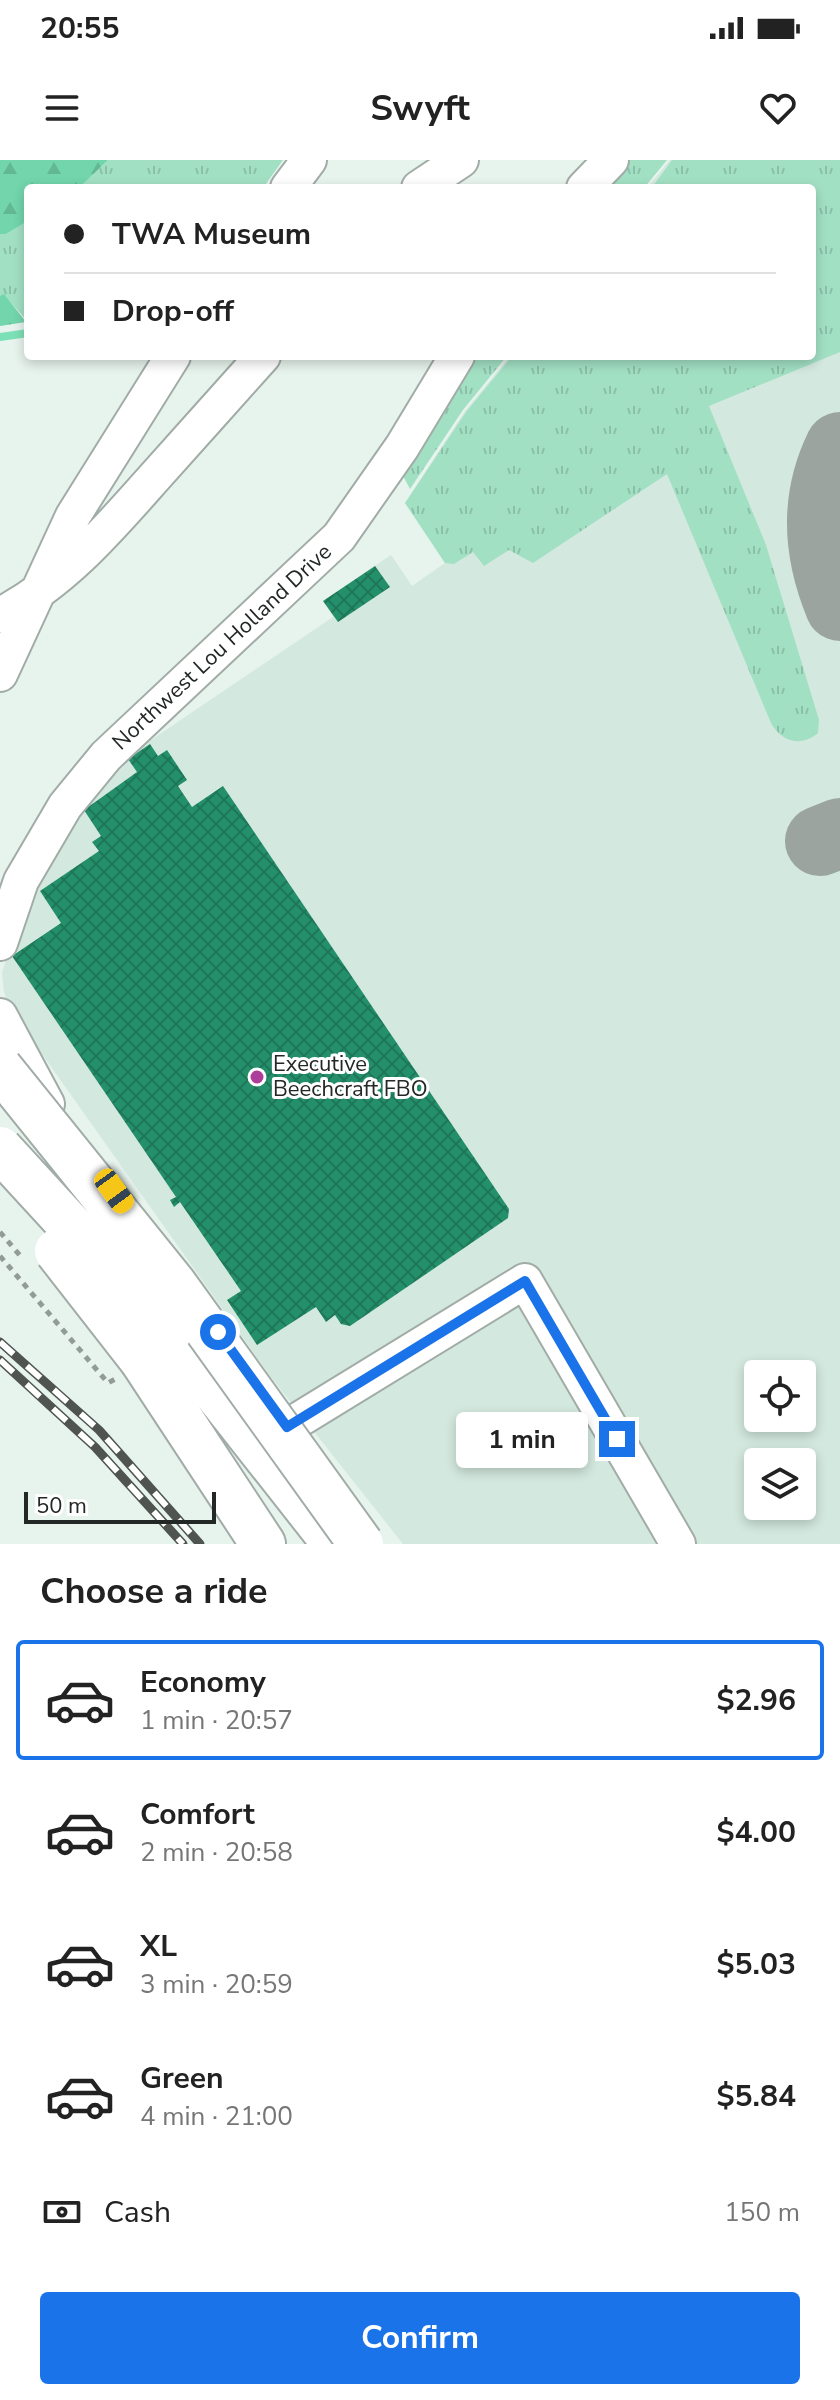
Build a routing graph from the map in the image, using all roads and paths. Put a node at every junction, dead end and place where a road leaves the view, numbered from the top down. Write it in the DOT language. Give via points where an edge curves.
graph roads {
  1 [pos="309,160"];
  2 [pos="461,160"];
  3 [pos="611,160"];
  4 [pos="291,184"];
  5 [pos="425,184"];
  6 [pos="588,184"];
  7 [pos="170,360"];
  8 [pos="259,360"];
  9 [pos="455,360"];
  10 [pos="36,597"];
  11 [pos="0,615"];
  12 [pos="0,674"];
  13 [pos="0,943"];
  14 [pos="0,1016"];
  15 [pos="0,1068"];
  16 [pos="0,1149"];
  17 [pos="0,1187"];
  18 [pos="0,1256"];
  19 [pos="144,1356"];
  20 [pos="287,1427"];
  21 [pos="263,1544"];
  22 [pos="335,1544"];
  23 [pos="361,1544"];
  24 [pos="378,1544"];
  25 [pos="678,1544"];
  1 -- 4 [label="street"];
  2 -- 5 [label="street"];
  3 -- 6 [label="street"];
  7 -- 10 [label="street" via="73,516"];
  8 -- 10 [label="street" via="111,525"];
  9 -- 13 [label="street, Northwest Lou Holland Drive" via="339,537 106,756 65,806 21,881"];
  10 -- 11 [label="street"];
  10 -- 12 [label="street"];
  14 -- 20 [label="street" via="48,1105"];
  15 -- 23 [label="highway, bridge" via="174,1284"];
  16 -- 19 [label="highway, bridge"];
  17 -- 19 [label="highway, bridge"];
  18 -- 19 [label="path" via="108,1383"];
  19 -- 21 [label="highway"];
  19 -- 22 [label="highway"];
  20 -- 24 [label="street"];
  20 -- 25 [label="street" via="525,1281"];
}
